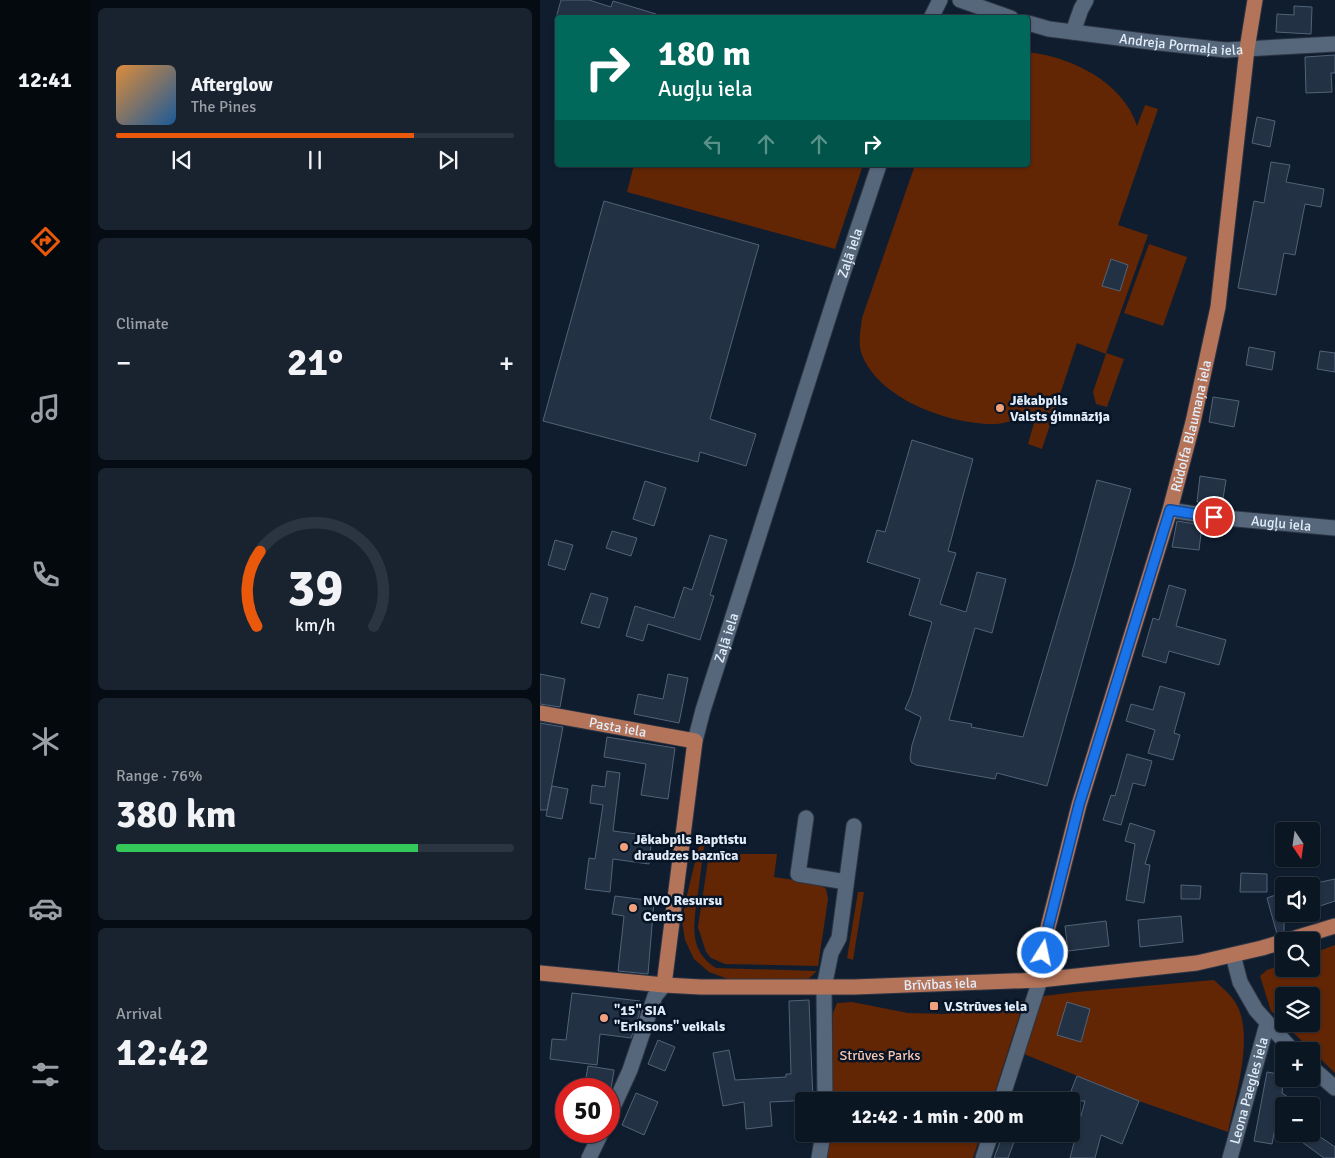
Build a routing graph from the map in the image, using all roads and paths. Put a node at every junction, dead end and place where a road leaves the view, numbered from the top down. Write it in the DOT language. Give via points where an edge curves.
graph roads {
  1 [pos="940,0"];
  2 [pos="960,0"];
  3 [pos="1086,0"];
  4 [pos="1255,0"];
  5 [pos="932,15"];
  6 [pos="1002,15"];
  7 [pos="1030,24"];
  8 [pos="1073,32"];
  9 [pos="1335,44"];
  10 [pos="1247,49"];
  11 [pos="879,167"];
  12 [pos="1170,510"];
  13 [pos="1335,528"];
  14 [pos="540,713"];
  15 [pos="695,741"];
  16 [pos="806,818"];
  17 [pos="854,826"];
  18 [pos="846,882"];
  19 [pos="1335,926"];
  20 [pos="1233,955"];
  21 [pos="540,973"];
  22 [pos="1040,980"];
  23 [pos="664,985"];
  24 [pos="824,986"];
  25 [pos="1267,1024"];
  26 [pos="1284,1042"];
  27 [pos="1320,1075"];
  28 [pos="1335,1088"];
  29 [pos="620,1092"];
  30 [pos="825,1092"];
  31 [pos="1004,1092"];
  32 [pos="822,1142"];
  33 [pos="988,1142"];
  34 [pos="596,1143"];
  35 [pos="589,1158"];
  36 [pos="819,1158"];
  37 [pos="983,1158"];
  38 [pos="1230,1158"];
  1 -- 5 [label="street"];
  2 -- 6 [label="street"];
  3 -- 8 [label="street"];
  4 -- 10 [label="main road, Rūdolfa Blaumaņa iela"];
  7 -- 8 [label="street, Andreja Pormaļa iela"];
  8 -- 10 [label="street, Andreja Pormaļa iela" via="1226,50"];
  9 -- 10 [label="street, Andreja Pormaļa iela"];
  10 -- 12 [label="main road, Rūdolfa Blaumaņa iela" via="1218,307"];
  11 -- 15 [label="street, Zaļā iela" via="872,200"];
  12 -- 13 [label="street, Augļu iela"];
  12 -- 22 [label="main road, Rūdolfa Blaumaņa iela" via="1079,805 1045,940"];
  14 -- 15 [label="main road, Pasta iela"];
  15 -- 23 [label="main road, Zaļā iela"];
  16 -- 18 [label="street" via="798,874"];
  17 -- 18 [label="street"];
  18 -- 24 [label="street" via="839,938 831,953"];
  19 -- 20 [label="main road, Brīvības iela"];
  20 -- 22 [label="main road, Brīvības iela" via="1197,963"];
  20 -- 25 [label="street" via="1243,988"];
  21 -- 23 [label="main road, Brīvības iela"];
  22 -- 24 [label="main road, Brīvības iela"];
  22 -- 31 [label="street, Rūdolfa Blaumaņa iela"];
  23 -- 24 [label="main road, Brīvības iela"];
  23 -- 29 [label="street, Zaļā iela" via="655,996"];
  24 -- 30 [label="street"];
  25 -- 26 [label="street"];
  25 -- 38 [label="street, Leona Paegles iela"];
  27 -- 28 [label="street"];
  32 -- 36 [label="street"];
  33 -- 37 [label="street"];
  34 -- 35 [label="street"];
}
